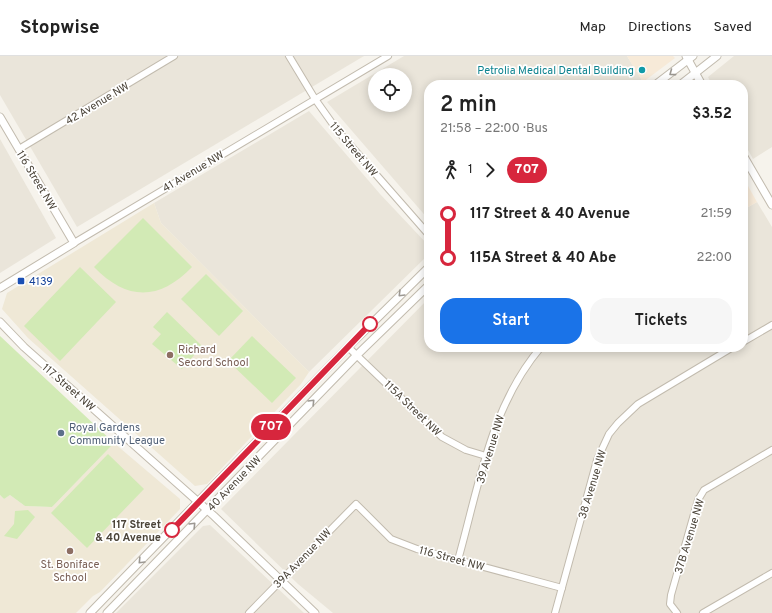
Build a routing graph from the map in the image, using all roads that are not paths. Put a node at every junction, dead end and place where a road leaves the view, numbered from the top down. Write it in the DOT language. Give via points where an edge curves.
graph roads {
  1 [pos="174,56"];
  2 [pos="289,56"];
  3 [pos="388,56"];
  4 [pos="717,56"];
  5 [pos="689,57"];
  6 [pos="696,73"];
  7 [pos="661,80"];
  8 [pos="687,80"];
  9 [pos="700,80"];
  10 [pos="315,99"];
  11 [pos="0,117"];
  12 [pos="19,150"];
  13 [pos="748,164"];
  14 [pos="772,205"];
  15 [pos="424,229"];
  16 [pos="74,243"];
  17 [pos="424,273"];
  18 [pos="0,288"];
  19 [pos="424,290"];
  20 [pos="0,322"];
  21 [pos="772,325"];
  22 [pos="748,339"];
  23 [pos="348,347"];
  24 [pos="537,352"];
  25 [pos="724,352"];
  26 [pos="357,355"];
  27 [pos="772,450"];
  28 [pos="486,456"];
  29 [pos="198,503"];
  30 [pos="356,504"];
  31 [pos="207,510"];
  32 [pos="458,560"];
  33 [pos="772,573"];
  34 [pos="281,580"];
  35 [pos="562,588"];
  36 [pos="675,612"];
  37 [pos="90,613"];
  38 [pos="107,613"];
  39 [pos="249,613"];
  40 [pos="315,613"];
  41 [pos="555,613"];
  42 [pos="703,613"];
  1 -- 12 [label="street, 42 Avenue NW"];
  2 -- 10 [label="street, 115 Street NW"];
  3 -- 10 [label="street, 41 Avenue NW"];
  4 -- 6 [label="street"];
  5 -- 6 [label="street"];
  5 -- 7 [label="street, one-way"];
  6 -- 8 [label="street"];
  6 -- 9 [label="street"];
  10 -- 15 [label="street, 115 Street NW" via="337,130"];
  10 -- 16 [label="street, 41 Avenue NW"];
  11 -- 12 [label="street, 116 Street NW"];
  12 -- 16 [label="street, 116 Street NW"];
  13 -- 14 [label="street"];
  16 -- 18 [label="street, 41 Avenue NW"];
  17 -- 23 [label="street, 40 Avenue NW, one-way"];
  19 -- 26 [label="street, 40 Avenue NW"];
  20 -- 29 [label="street, 117 Street NW" via="24,347"];
  21 -- 22 [label="street"];
  23 -- 26 [label="street, 115A Street NW"];
  23 -- 29 [label="street, 40 Avenue NW"];
  24 -- 28 [label="street, 39 Avenue NW" via="510,392"];
  25 -- 35 [label="street, 38 Avenue NW" via="638,404 609,434 597,460"];
  26 -- 28 [label="street, 115A Street NW" via="442,437 466,450"];
  31 -- 26 [label="street, 40 Avenue NW, one-way"];
  27 -- 36 [label="street, 37B Avenue NW" via="716,482 698,500 671,595 670,604"];
  28 -- 32 [label="street, 39 Avenue NW"];
  29 -- 31 [label="street, 117 Street NW"];
  29 -- 37 [label="street, 40 Avenue NW, one-way"];
  30 -- 32 [label="street, 116 Street NW" via="391,539"];
  30 -- 34 [label="street, 39A Avenue NW"];
  31 -- 34 [label="street, 117 Street NW"];
  38 -- 31 [label="street, 40 Avenue NW, one-way"];
  32 -- 35 [label="street, 116 Street NW"];
  33 -- 42 [label="street"];
  34 -- 39 [label="street, 39A Avenue NW"];
  34 -- 40 [label="street, 117 Street NW"];
  35 -- 41 [label="street, 38 Avenue NW"];
}
